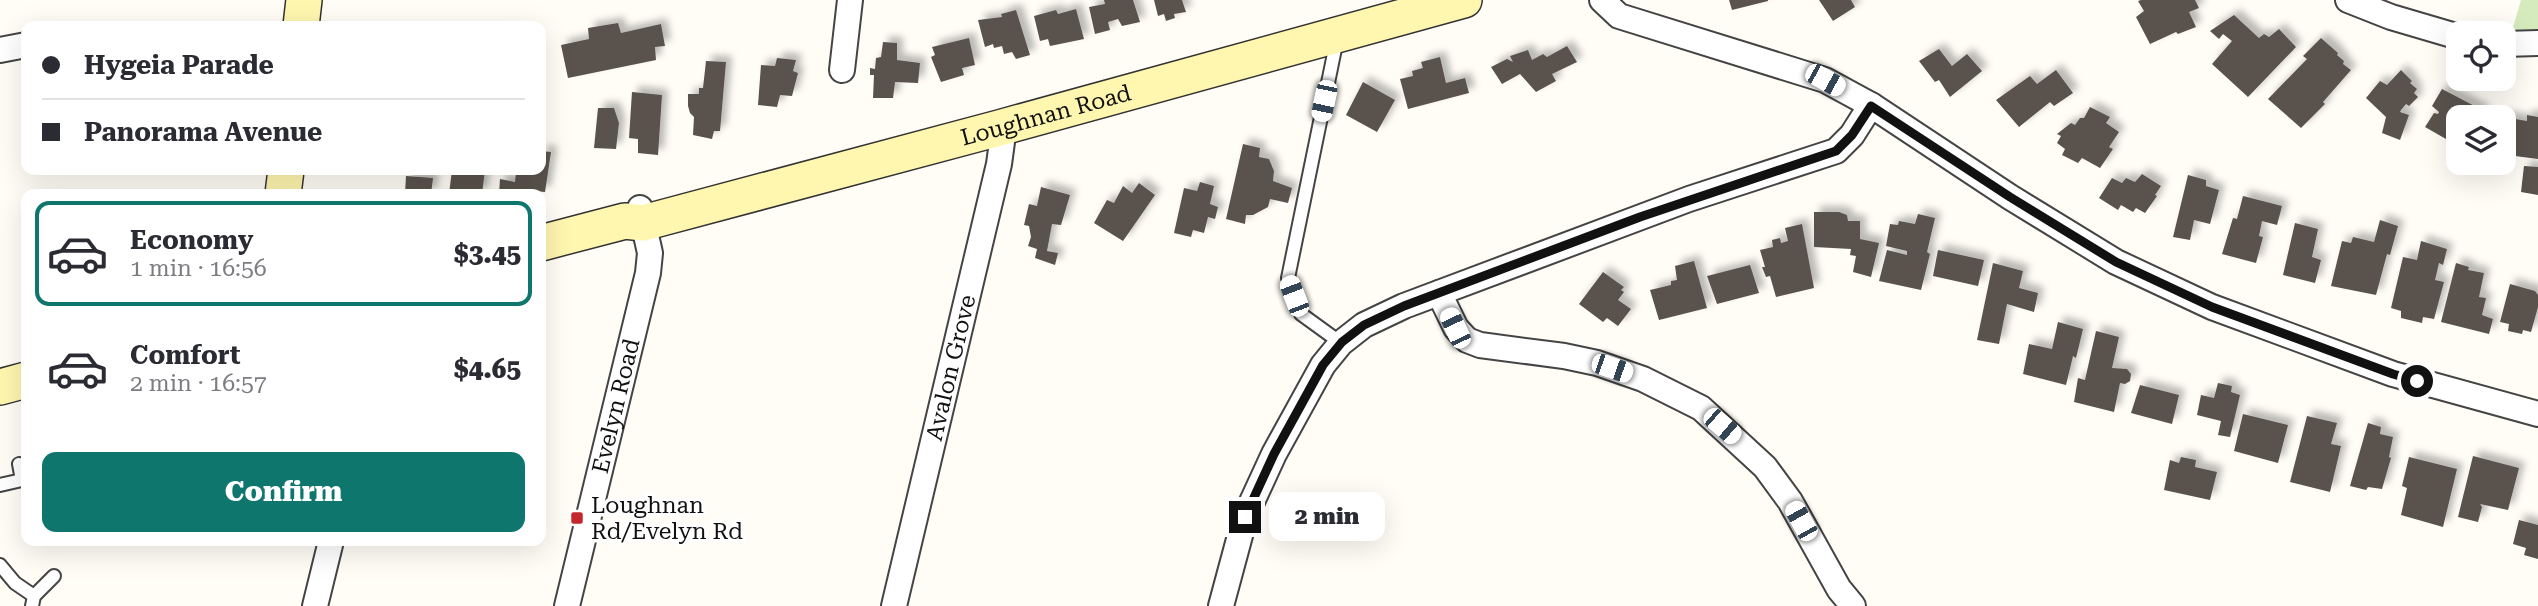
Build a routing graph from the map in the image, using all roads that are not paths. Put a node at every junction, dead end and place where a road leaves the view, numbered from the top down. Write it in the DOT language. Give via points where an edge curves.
graph roads {
  1 [pos="304,0"];
  2 [pos="850,0"];
  3 [pos="1391,0"];
  4 [pos="1464,0"];
  5 [pos="1602,0"];
  6 [pos="2348,0"];
  7 [pos="302,21"];
  8 [pos="2446,33"];
  9 [pos="1338,35"];
  10 [pos="2538,43"];
  11 [pos="2516,44"];
  12 [pos="21,46"];
  13 [pos="0,50"];
  14 [pos="842,70"];
  15 [pos="1871,106"];
  16 [pos="999,128"];
  17 [pos="636,216"];
  18 [pos="546,242"];
  19 [pos="1439,293"];
  20 [pos="1342,342"];
  21 [pos="21,381"];
  22 [pos="0,387"];
  23 [pos="2538,414"];
  24 [pos="19,464"];
  25 [pos="21,475"];
  26 [pos="21,480"];
  27 [pos="0,485"];
  28 [pos="330,546"];
  29 [pos="0,565"];
  30 [pos="54,576"];
  31 [pos="33,601"];
  32 [pos="315,606"];
  33 [pos="567,606"];
  34 [pos="894,606"];
  35 [pos="1221,606"];
  36 [pos="1853,606"];
  1 -- 7 [label="main road"];
  2 -- 14 [label="street"];
  3 -- 17 [label="main road, Loughnan Road" via="848,146"];
  4 -- 9 [label="main road, Loughnan Road"];
  5 -- 15 [label="street" via="1619,16 1804,72"];
  6 -- 8 [label="street"];
  9 -- 16 [label="main road, Loughnan Road"];
  9 -- 20 [label="lane" via="1288,278 1301,314"];
  10 -- 11 [label="street"];
  12 -- 13 [label="street"];
  15 -- 19 [label="street" via="1836,151 1689,199"];
  15 -- 23 [label="street" via="2116,262 2188,296 2393,374"];
  16 -- 17 [label="main road, Loughnan Road"];
  16 -- 34 [label="street, Avalon Grove" via="999,164"];
  17 -- 18 [label="main road, Loughnan Road"];
  17 -- 33 [label="street, Evelyn Road" via="650,253 648,273"];
  19 -- 20 [label="street" via="1364,325"];
  19 -- 36 [label="street" via="1455,328 1473,343 1597,363 1643,379 1701,408 1765,467"];
  20 -- 35 [label="street" via="1323,365 1245,517"];
  21 -- 22 [label="main road"];
  24 -- 25 [label="lane"];
  26 -- 27 [label="lane"];
  28 -- 32 [label="street"];
  29 -- 31 [label="lane"];
  30 -- 31 [label="lane"];
}
